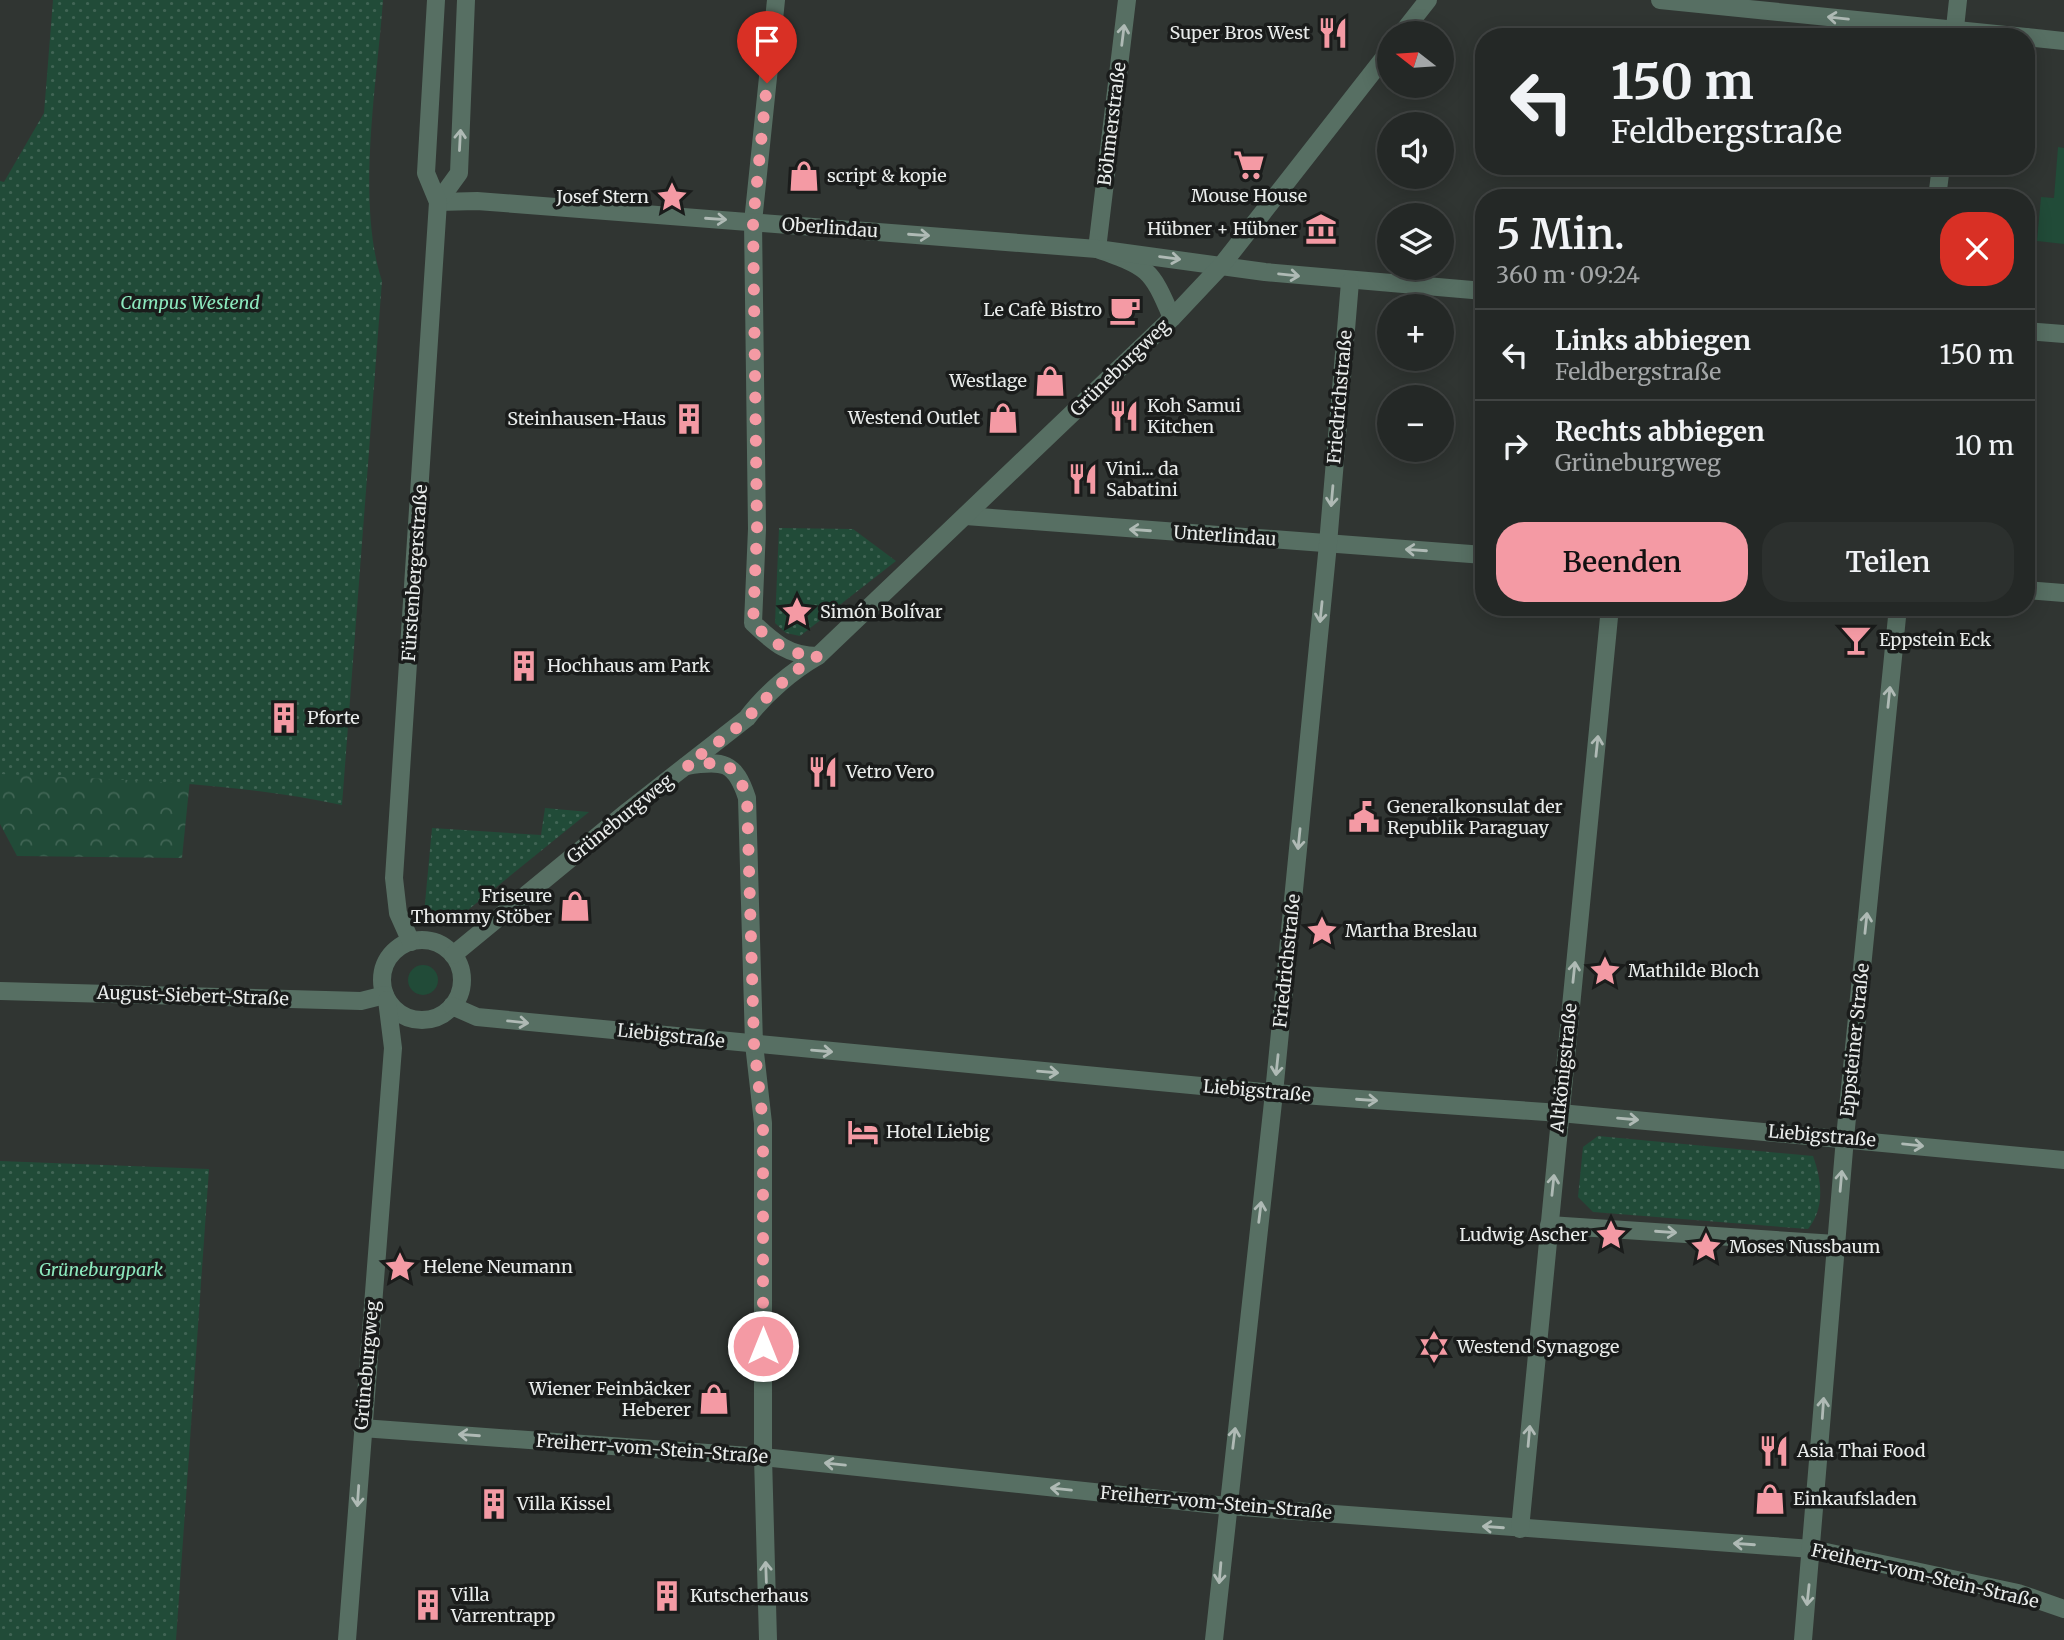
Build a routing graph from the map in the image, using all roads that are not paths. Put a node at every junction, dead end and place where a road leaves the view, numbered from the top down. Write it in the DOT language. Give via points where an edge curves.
graph roads {
  1 [pos="436,0"];
  2 [pos="467,0"];
  3 [pos="776,0"];
  4 [pos="1127,0"];
  5 [pos="1428,0"];
  6 [pos="1660,0"];
  7 [pos="1958,0"];
  8 [pos="1411,21"];
  9 [pos="1909,28"];
  10 [pos="1955,28"];
  11 [pos="2035,38"];
  12 [pos="2064,41"];
  13 [pos="1377,67"];
  14 [pos="438,202"];
  15 [pos="753,222"];
  16 [pos="1097,249"];
  17 [pos="1221,266"];
  18 [pos="1350,282"];
  19 [pos="1475,290"];
  20 [pos="1172,318"];
  21 [pos="2035,332"];
  22 [pos="2064,334"];
  23 [pos="966,516"];
  24 [pos="1328,544"];
  25 [pos="1475,554"];
  26 [pos="2035,591"];
  27 [pos="2064,593"];
  28 [pos="1609,616"];
  29 [pos="1897,616"];
  30 [pos="818,656"];
  31 [pos="686,766"];
  32 [pos="411,942"];
  33 [pos="453,955"];
  34 [pos="0,991"];
  35 [pos="386,998"];
  36 [pos="453,1006"];
  37 [pos="418,1021"];
  38 [pos="754,1044"];
  39 [pos="393,1048"];
  40 [pos="1274,1093"];
  41 [pos="1560,1113"];
  42 [pos="1845,1138"];
  43 [pos="2064,1160"];
  44 [pos="1549,1225"];
  45 [pos="1836,1244"];
  46 [pos="362,1428"];
  47 [pos="763,1457"];
  48 [pos="1227,1506"];
  49 [pos="1520,1529"];
  50 [pos="1812,1549"];
  51 [pos="2064,1609"];
  52 [pos="348,1640"];
  53 [pos="768,1640"];
  54 [pos="1214,1640"];
  55 [pos="1803,1640"];
  1 -- 14 [label="street, Fürstenbergerstraße" via="426,173"];
  14 -- 2 [label="street, one-way" via="459,173"];
  3 -- 15 [label="street"];
  16 -- 4 [label="street, Böhmerstraße, one-way"];
  5 -- 8 [label="street"];
  9 -- 6 [label="street, one-way"];
  7 -- 10 [label="street"];
  11 -- 12 [label="street"];
  13 -- 17 [label="street, Grüneburgweg"];
  14 -- 15 [label="street, Oberlindau, one-way"];
  14 -- 32 [label="street, Fürstenbergerstraße" via="394,878 398,913"];
  15 -- 16 [label="street, Oberlindau, one-way"];
  15 -- 30 [label="street" via="757,528 753,624 778,647 799,656"];
  16 -- 17 [label="street, Oberlindau, one-way"];
  16 -- 20 [label="street, Oberlindau" via="1139,264 1155,279"];
  17 -- 18 [label="street, Oberlindau, one-way"];
  17 -- 20 [label="street, Grüneburgweg"];
  18 -- 19 [label="street, Oberlindau"];
  18 -- 24 [label="street, Friedrichstraße, one-way"];
  20 -- 23 [label="street, Grüneburgweg"];
  21 -- 22 [label="street"];
  24 -- 23 [label="street, Unterlindau, one-way"];
  23 -- 30 [label="street, Grüneburgweg"];
  25 -- 24 [label="street, Unterlindau, one-way"];
  24 -- 40 [label="street, Friedrichstraße, one-way"];
  26 -- 27 [label="street"];
  41 -- 28 [label="street, Altkönigstraße, one-way"];
  42 -- 29 [label="street, Eppsteiner Straße, one-way"];
  30 -- 31 [label="street, Grüneburgweg" via="800,666 747,718"];
  31 -- 33 [label="street, Grüneburgweg"];
  31 -- 38 [label="street" via="705,763 730,768 739,774 747,798"];
  32 -- 33 [label="street" via="426,939"];
  32 -- 35 [label="street" via="391,956 382,971"];
  33 -- 36 [label="street" via="461,973 461,989"];
  34 -- 35 [label="street, August-Siebert-Straße"];
  35 -- 37 [label="street" via="402,1014"];
  35 -- 39 [label="street, Grüneburgweg"];
  36 -- 37 [label="street" via="433,1020"];
  36 -- 38 [label="street, Liebigstraße, one-way" via="477,1017"];
  37 -- 39 [label="street"];
  38 -- 40 [label="street, Liebigstraße, one-way"];
  38 -- 47 [label="street" via="763,1123"];
  39 -- 46 [label="street, Grüneburgweg"];
  40 -- 41 [label="street, Liebigstraße, one-way"];
  48 -- 40 [label="street, Friedrichstraße, one-way"];
  41 -- 42 [label="street, Liebigstraße, one-way"];
  44 -- 41 [label="street, Altkönigstraße, one-way"];
  42 -- 43 [label="street, Liebigstraße, one-way"];
  45 -- 42 [label="street, Eppsteiner Straße, one-way"];
  44 -- 45 [label="street, one-way"];
  49 -- 44 [label="street, Altkönigstraße, one-way"];
  50 -- 45 [label="street, Eppsteiner Straße, one-way"];
  47 -- 46 [label="street, Freiherr-vom-Stein-Straße, one-way"];
  46 -- 52 [label="street, Grüneburgweg, one-way"];
  48 -- 47 [label="street, Freiherr-vom-Stein-Straße, one-way"];
  53 -- 47 [label="street, one-way"];
  49 -- 48 [label="street, Freiherr-vom-Stein-Straße, one-way"];
  48 -- 54 [label="street, Friedrichstraße, one-way"];
  50 -- 49 [label="street, Freiherr-vom-Stein-Straße, one-way"];
  50 -- 51 [label="street, Freiherr-vom-Stein-Straße" via="2018,1593"];
  50 -- 55 [label="street, Eppsteiner Straße, one-way"];
}
